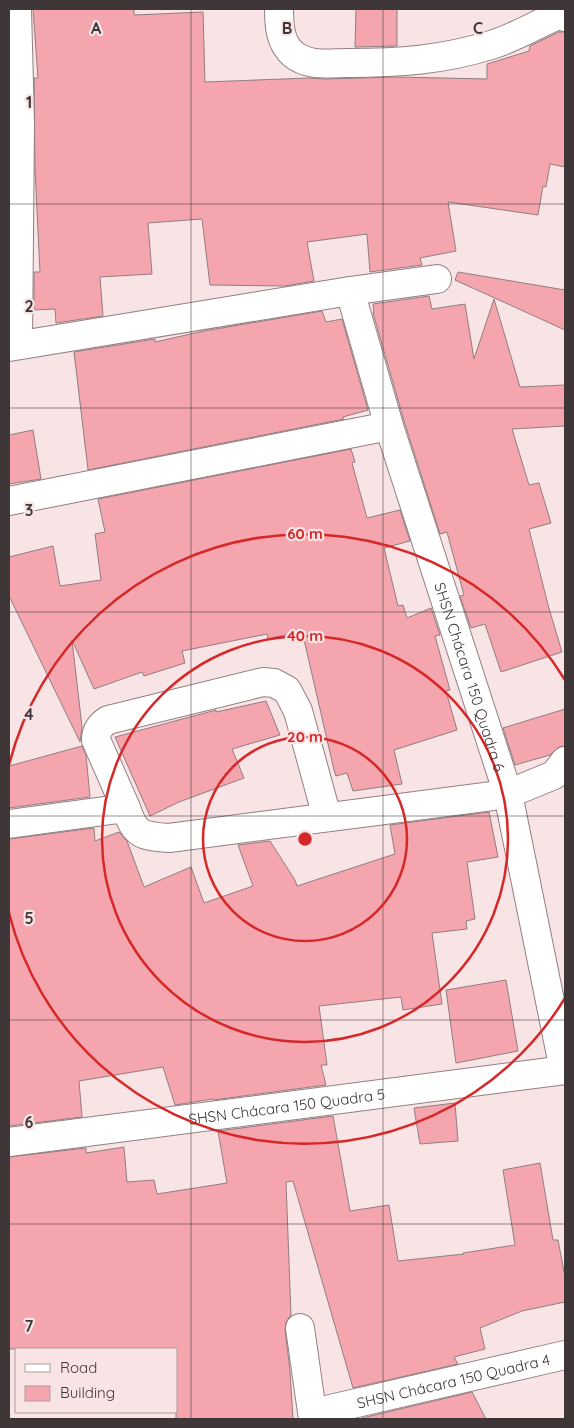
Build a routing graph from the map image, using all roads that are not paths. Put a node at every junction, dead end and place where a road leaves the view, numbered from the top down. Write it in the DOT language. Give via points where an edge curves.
graph roads {
  1 [pos="17,9"];
  2 [pos="279,9"];
  3 [pos="560,14"];
  4 [pos="14,123"];
  5 [pos="437,279"];
  6 [pos="350,291"];
  7 [pos="14,346"];
  8 [pos="389,426"];
  9 [pos="9,501"];
  10 [pos="565,761"];
  11 [pos="508,794"];
  12 [pos="126,808"];
  13 [pos="327,817"];
  14 [pos="9,824"];
  15 [pos="565,1070"];
  16 [pos="9,1142"];
  17 [pos="300,1328"];
  18 [pos="565,1355"];
  19 [pos="313,1416"];
  1 -- 4 [label="street"];
  2 -- 3 [label="street" via="279,30 287,48 310,64 392,63 443,57 493,44"];
  4 -- 7 [label="street"];
  5 -- 6 [label="street"];
  6 -- 7 [label="street"];
  6 -- 8 [label="street, SHSN Chácara 150 Quadra 6"];
  8 -- 9 [label="street"];
  8 -- 11 [label="street, SHSN Chácara 150 Quadra 6"];
  10 -- 11 [label="street" via="554,775"];
  11 -- 13 [label="street"];
  11 -- 15 [label="street, SHSN Chácara 150 Quadra 6"];
  12 -- 13 [label="street" via="138,832 169,838"];
  12 -- 13 [label="street" via="96,740 101,725 108,720 262,682 274,683 287,690 298,711"];
  12 -- 14 [label="street"];
  15 -- 16 [label="street, SHSN Chácara 150 Quadra 5"];
  17 -- 19 [label="street"];
  18 -- 19 [label="street, SHSN Chácara 150 Quadra 4"];
}
